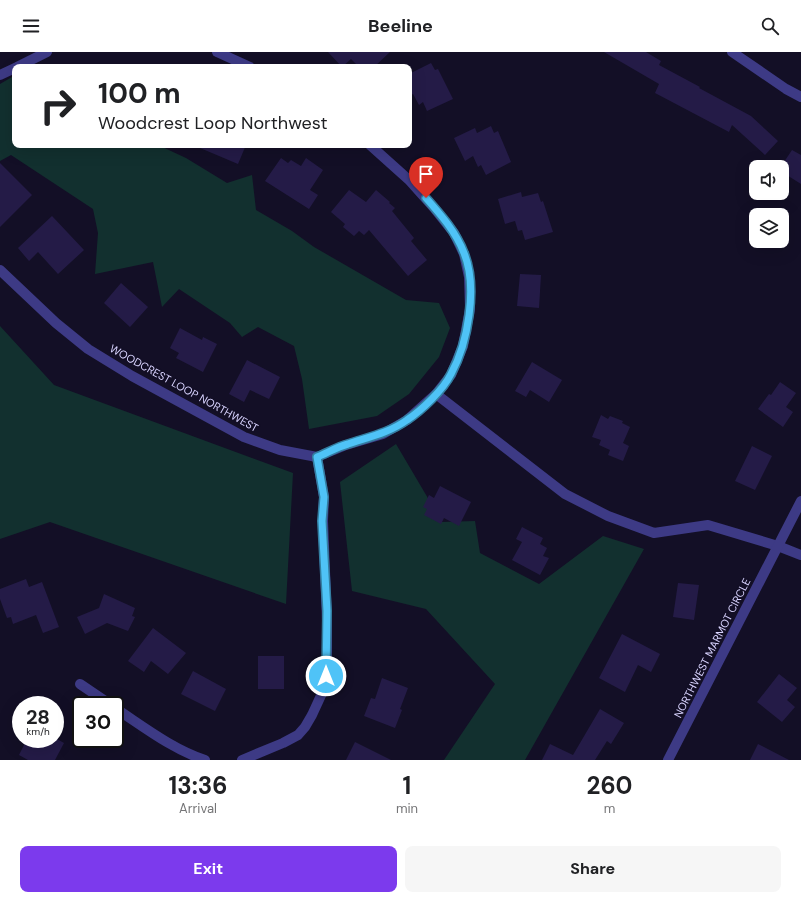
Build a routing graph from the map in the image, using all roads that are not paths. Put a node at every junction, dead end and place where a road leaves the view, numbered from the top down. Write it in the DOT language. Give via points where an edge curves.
graph roads {
  1 [pos="47,52"];
  2 [pos="217,52"];
  3 [pos="732,52"];
  4 [pos="22,64"];
  5 [pos="243,64"];
  6 [pos="12,69"];
  7 [pos="0,75"];
  8 [pos="801,97"];
  9 [pos="373,148"];
  10 [pos="0,270"];
  11 [pos="436,394"];
  12 [pos="317,457"];
  13 [pos="801,501"];
  14 [pos="778,546"];
  15 [pos="801,555"];
  16 [pos="80,684"];
  17 [pos="98,696"];
  18 [pos="124,714"];
  19 [pos="205,760"];
  20 [pos="242,760"];
  21 [pos="668,760"];
  1 -- 4 [label="street"];
  2 -- 5 [label="street"];
  3 -- 8 [label="street"];
  6 -- 7 [label="street"];
  9 -- 11 [label="street" via="409,180 434,208 454,233 464,254 469,277 470,309 463,346 450,375"];
  10 -- 12 [label="street, WOODCREST LOOP NORTHWEST" via="56,323 88,349 132,376 244,437 280,450"];
  11 -- 12 [label="street" via="407,420 383,434 346,444"];
  11 -- 14 [label="street" via="565,494 608,516 654,533 708,525"];
  12 -- 20 [label="street" via="324,497 322,521 327,621 324,690 305,727 298,735"];
  13 -- 14 [label="street, NORTHWEST MARMOT CIRCLE"];
  14 -- 15 [label="street"];
  14 -- 21 [label="street, NORTHWEST MARMOT CIRCLE"];
  16 -- 17 [label="street"];
  18 -- 19 [label="street" via="166,742"];
}
